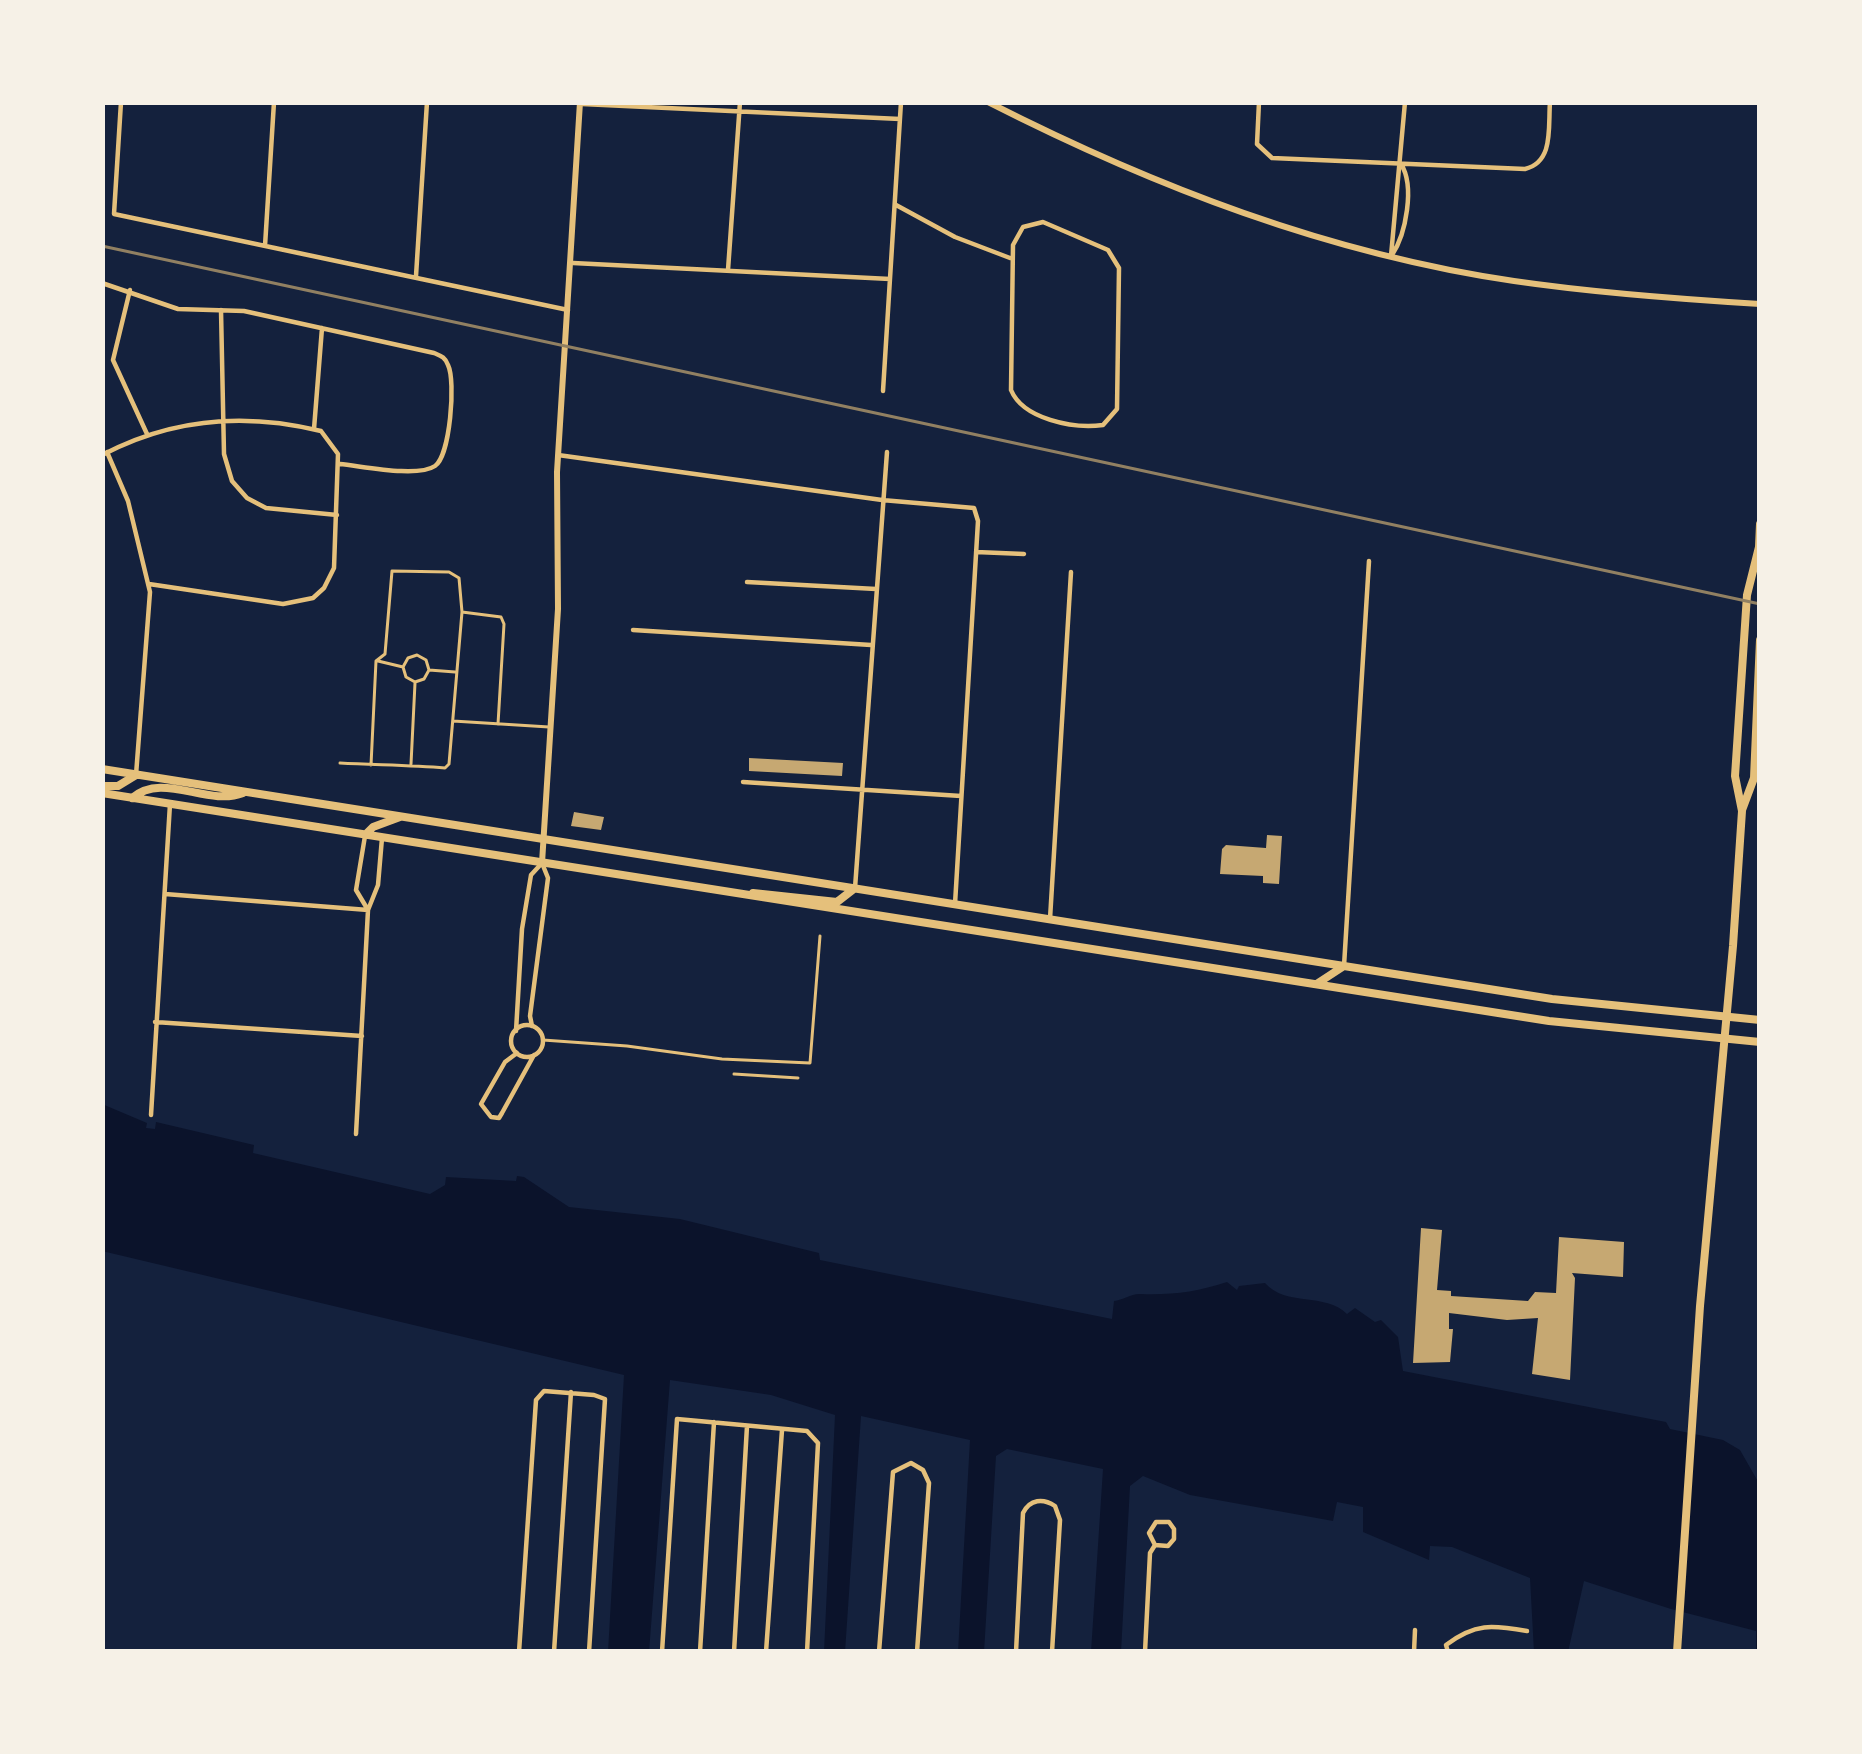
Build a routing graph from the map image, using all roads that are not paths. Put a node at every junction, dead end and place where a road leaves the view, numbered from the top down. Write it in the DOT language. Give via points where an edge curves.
graph roads {
  1 [pos="121,102"];
  2 [pos="274,102"];
  3 [pos="427,102"];
  4 [pos="740,102"];
  5 [pos="902,102"];
  6 [pos="988,102"];
  7 [pos="1258,102"];
  8 [pos="1405,102"];
  9 [pos="1550,102"];
  10 [pos="580,103"];
  11 [pos="740,112"];
  12 [pos="900,119"];
  13 [pos="1401,164"];
  14 [pos="896,205"];
  15 [pos="265,248"];
  16 [pos="1391,256"];
  17 [pos="1012,259"];
  18 [pos="571,262"];
  19 [pos="728,271"];
  20 [pos="416,278"];
  21 [pos="890,279"];
  22 [pos="102,283"];
  23 [pos="130,290"];
  24 [pos="1760,304"];
  25 [pos="221,310"];
  26 [pos="568,310"];
  27 [pos="322,328"];
  28 [pos="884,392"];
  29 [pos="225,419"];
  30 [pos="314,429"];
  31 [pos="147,434"];
  32 [pos="887,452"];
  33 [pos="105,453"];
  34 [pos="558,455"];
  35 [pos="340,464"];
  36 [pos="883,500"];
  37 [pos="337,515"];
  38 [pos="1760,524"];
  39 [pos="1759,551"];
  40 [pos="976,552"];
  41 [pos="1024,554"];
  42 [pos="1369,561"];
  43 [pos="1071,572"];
  44 [pos="747,582"];
  45 [pos="148,584"];
  46 [pos="876,589"];
  47 [pos="462,612"];
  48 [pos="633,630"];
  49 [pos="1760,640"];
  50 [pos="872,645"];
  51 [pos="376,661"];
  52 [pos="403,667"];
  53 [pos="429,670"];
  54 [pos="457,672"];
  55 [pos="415,682"];
  56 [pos="452,721"];
  57 [pos="499,724"];
  58 [pos="551,728"];
  59 [pos="340,763"];
  60 [pos="371,764"];
  61 [pos="410,766"];
  62 [pos="102,770"];
  63 [pos="136,775"];
  64 [pos="742,782"];
  65 [pos="864,788"];
  66 [pos="102,790"];
  67 [pos="244,792"];
  68 [pos="961,796"];
  69 [pos="132,798"];
  70 [pos="170,804"];
  71 [pos="1742,811"];
  72 [pos="402,816"];
  73 [pos="365,836"];
  74 [pos="382,838"];
  75 [pos="545,839"];
  76 [pos="542,863"];
  77 [pos="855,888"];
  78 [pos="875,892"];
  79 [pos="165,894"];
  80 [pos="740,895"];
  81 [pos="955,904"];
  82 [pos="368,910"];
  83 [pos="859,912"];
  84 [pos="1050,920"];
  85 [pos="820,936"];
  86 [pos="1344,966"];
  87 [pos="1361,969"];
  88 [pos="1317,984"];
  89 [pos="1340,988"];
  90 [pos="1727,1016"];
  91 [pos="1760,1019"];
  92 [pos="155,1022"];
  93 [pos="532,1026"];
  94 [pos="515,1030"];
  95 [pos="362,1036"];
  96 [pos="1726,1039"];
  97 [pos="543,1040"];
  98 [pos="1760,1042"];
  99 [pos="517,1053"];
  100 [pos="534,1055"];
  101 [pos="734,1074"];
  102 [pos="798,1078"];
  103 [pos="151,1115"];
  104 [pos="356,1135"];
  105 [pos="571,1392"];
  106 [pos="714,1422"];
  107 [pos="747,1426"];
  108 [pos="782,1429"];
  109 [pos="1155,1545"];
  110 [pos="1415,1630"];
  111 [pos="1527,1631"];
  112 [pos="520,1652"];
  113 [pos="554,1652"];
  114 [pos="589,1652"];
  115 [pos="662,1652"];
  116 [pos="700,1652"];
  117 [pos="734,1652"];
  118 [pos="766,1652"];
  119 [pos="807,1652"];
  120 [pos="879,1652"];
  121 [pos="917,1652"];
  122 [pos="1016,1652"];
  123 [pos="1052,1652"];
  124 [pos="1145,1652"];
  125 [pos="1414,1652"];
  126 [pos="1448,1652"];
  127 [pos="1677,1652"];
  1 -- 15 [label="street" via="114,214"];
  2 -- 15 [label="street"];
  3 -- 20 [label="street"];
  4 -- 11 [label="street"];
  5 -- 12 [label="street"];
  6 -- 16 [label="street" via="1187,194"];
  7 -- 13 [label="street" via="1256,136 1265,155"];
  8 -- 13 [label="street"];
  9 -- 13 [label="street" via="1546,154 1532,169"];
  10 -- 11 [label="street"];
  10 -- 18 [label="street"];
  11 -- 12 [label="street"];
  11 -- 19 [label="street"];
  12 -- 14 [label="street"];
  13 -- 16 [label="street"];
  13 -- 16 [label="street" via="1402,240"];
  14 -- 17 [label="street"];
  14 -- 21 [label="street"];
  15 -- 20 [label="street"];
  16 -- 24 [label="street" via="1511,281"];
  17 -- 17 [label="street" via="1018,232 1042,222 1117,261 1117,409 1103,425 1029,413 1013,397"];
  18 -- 19 [label="street"];
  18 -- 26 [label="street"];
  19 -- 21 [label="street"];
  20 -- 26 [label="street"];
  21 -- 28 [label="street"];
  22 -- 23 [label="street"];
  23 -- 25 [label="street" via="178,309"];
  23 -- 31 [label="street" via="113,360"];
  25 -- 27 [label="street"];
  25 -- 29 [label="street"];
  26 -- 34 [label="street"];
  27 -- 30 [label="street"];
  27 -- 35 [label="street" via="434,353 450,373 448,448 436,466 415,472"];
  29 -- 30 [label="street"];
  29 -- 31 [label="street"];
  29 -- 37 [label="street" via="226,468 247,498 273,510"];
  30 -- 35 [label="street" via="332,441"];
  31 -- 33 [label="street"];
  32 -- 36 [label="street"];
  33 -- 45 [label="street" via="128,501"];
  34 -- 36 [label="street"];
  34 -- 58 [label="street"];
  35 -- 37 [label="street"];
  36 -- 40 [label="street" via="974,508"];
  36 -- 46 [label="street"];
  37 -- 45 [label="street" via="332,575 305,602"];
  38 -- 39 [label="main road"];
  39 -- 71 [label="main road" via="1749,578 1736,759"];
  40 -- 41 [label="street"];
  40 -- 68 [label="street"];
  42 -- 86 [label="street"];
  43 -- 84 [label="street"];
  44 -- 46 [label="street"];
  45 -- 63 [label="street"];
  46 -- 50 [label="street"];
  47 -- 51 [label="lane" via="459,578 392,571 386,654"];
  47 -- 54 [label="lane"];
  47 -- 57 [label="lane" via="504,624"];
  48 -- 50 [label="street"];
  49 -- 71 [label="main road" via="1754,778"];
  50 -- 65 [label="street"];
  51 -- 52 [label="lane"];
  51 -- 60 [label="lane"];
  52 -- 53 [label="lane" via="417,655"];
  52 -- 55 [label="lane"];
  53 -- 54 [label="lane"];
  53 -- 55 [label="lane"];
  54 -- 56 [label="lane"];
  55 -- 61 [label="lane"];
  56 -- 57 [label="lane"];
  56 -- 61 [label="lane" via="449,764"];
  57 -- 58 [label="lane"];
  58 -- 75 [label="street"];
  59 -- 60 [label="lane"];
  60 -- 61 [label="lane"];
  62 -- 63 [label="main road"];
  63 -- 66 [label="main road"];
  63 -- 67 [label="main road"];
  64 -- 65 [label="street"];
  65 -- 68 [label="street"];
  65 -- 77 [label="street"];
  66 -- 69 [label="main road"];
  67 -- 69 [label="main road" via="222,798 154,787"];
  67 -- 72 [label="main road"];
  68 -- 81 [label="street"];
  69 -- 70 [label="main road"];
  70 -- 73 [label="main road"];
  70 -- 79 [label="street"];
  71 -- 90 [label="main road"];
  72 -- 73 [label="main road"];
  72 -- 75 [label="main road"];
  73 -- 74 [label="main road"];
  73 -- 82 [label="street" via="356,890"];
  74 -- 76 [label="main road"];
  74 -- 82 [label="street"];
  75 -- 76 [label="street"];
  75 -- 77 [label="main road"];
  76 -- 80 [label="main road"];
  76 -- 93 [label="street" via="548,878"];
  76 -- 94 [label="street" via="531,875 522,929"];
  77 -- 78 [label="main road"];
  77 -- 80 [label="main road" via="837,902"];
  78 -- 81 [label="main road"];
  78 -- 83 [label="main road"];
  79 -- 82 [label="street"];
  79 -- 92 [label="street"];
  80 -- 83 [label="main road"];
  81 -- 84 [label="main road"];
  82 -- 95 [label="street"];
  83 -- 88 [label="main road"];
  84 -- 86 [label="main road"];
  85 -- 97 [label="lane" via="810,1063"];
  86 -- 87 [label="main road"];
  86 -- 88 [label="main road"];
  87 -- 89 [label="main road"];
  87 -- 90 [label="main road"];
  88 -- 89 [label="main road"];
  89 -- 96 [label="main road"];
  90 -- 91 [label="main road"];
  90 -- 96 [label="main road"];
  92 -- 95 [label="street"];
  92 -- 103 [label="street"];
  93 -- 94 [label="street"];
  93 -- 97 [label="street"];
  94 -- 99 [label="street"];
  95 -- 104 [label="street"];
  96 -- 98 [label="main road"];
  96 -- 127 [label="main road"];
  97 -- 100 [label="street"];
  99 -- 100 [label="street"];
  99 -- 100 [label="street" via="481,1104 491,1117 499,1118"];
  101 -- 102 [label="lane"];
  105 -- 112 [label="street" via="544,1391 536,1400"];
  105 -- 113 [label="street"];
  105 -- 114 [label="street" via="605,1399"];
  106 -- 107 [label="street"];
  106 -- 115 [label="street" via="677,1419"];
  106 -- 116 [label="street"];
  107 -- 108 [label="street"];
  107 -- 117 [label="street"];
  108 -- 118 [label="street"];
  108 -- 119 [label="street" via="807,1431 818,1442"];
  109 -- 109 [label="street" via="1174,1539 1168,1522 1152,1525"];
  109 -- 124 [label="street"];
  110 -- 125 [label="street"];
  111 -- 126 [label="street" via="1467,1629"];
  120 -- 121 [label="street" via="893,1472 910,1463 928,1483"];
  122 -- 123 [label="street" via="1022,1520 1033,1502 1059,1512"];
}
